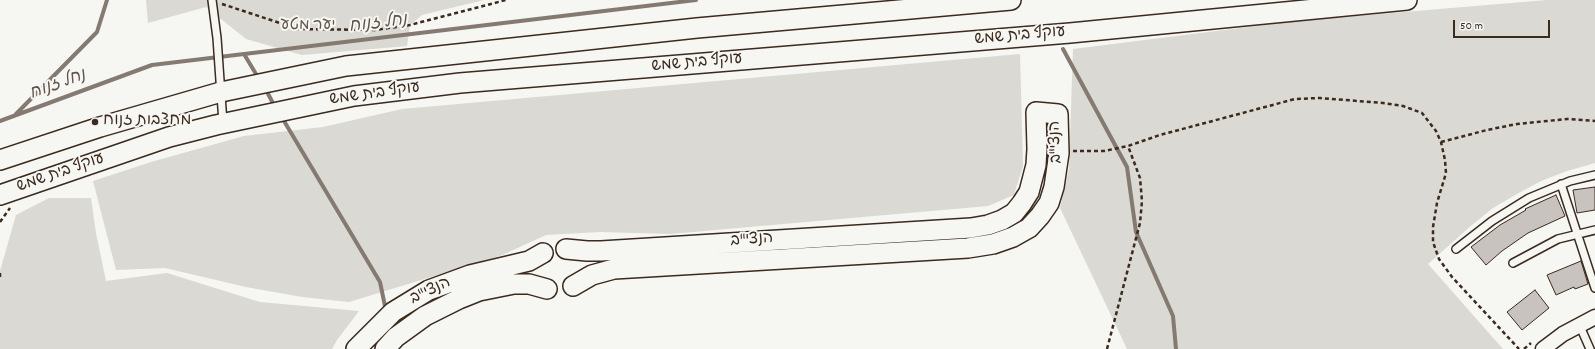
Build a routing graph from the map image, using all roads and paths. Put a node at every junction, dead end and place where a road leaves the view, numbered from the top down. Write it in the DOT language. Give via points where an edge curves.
graph roads {
  1 [pos="212,0"];
  2 [pos="506,0"];
  3 [pos="1010,0"];
  4 [pos="1407,0"];
  5 [pos="221,92"];
  6 [pos="1595,121"];
  7 [pos="223,123"];
  8 [pos="1441,142"];
  9 [pos="1128,146"];
  10 [pos="1059,152"];
  11 [pos="0,160"];
  12 [pos="1595,174"];
  13 [pos="1561,184"];
  14 [pos="0,195"];
  15 [pos="1595,230"];
  16 [pos="1577,233"];
  17 [pos="566,249"];
  18 [pos="1456,249"];
  19 [pos="543,253"];
  20 [pos="1514,263"];
  21 [pos="0,273"];
  22 [pos="0,277"];
  23 [pos="573,286"];
  24 [pos="1595,288"];
  25 [pos="547,289"];
  26 [pos="1595,317"];
  27 [pos="1579,324"];
  28 [pos="356,349"];
  29 [pos="385,349"];
  30 [pos="1107,349"];
  31 [pos="1519,349"];
  32 [pos="1543,349"];
  33 [pos="1590,349"];
  1 -- 2 [label="path" via="298,29 375,30 410,25"];
  1 -- 5 [label="lane"];
  3 -- 5 [label="main road, עוקף בית שמש" via="697,28 346,66"];
  4 -- 7 [label="main road, עוקף בית שמש" via="1070,33 460,83 354,96"];
  5 -- 7 [label="lane"];
  5 -- 11 [label="main road, עוקף בית שמש" via="100,127"];
  6 -- 8 [label="path" via="1567,119 1517,124"];
  7 -- 14 [label="main road, עוקף בית שמש" via="169,137"];
  8 -- 9 [label="path" via="1422,113 1404,106 1320,98 1295,99"];
  8 -- 31 [label="path" via="1446,173 1433,227 1433,242 1439,259 1452,277"];
  9 -- 10 [label="path" via="1104,151"];
  9 -- 30 [label="path" via="1140,178 1140,223"];
  10 -- 17 [label="main road, הנצי\"ב" via="1058,114 1036,112 1036,160 1029,192 1014,212 988,225 601,251"];
  10 -- 23 [label="main road, הנצי\"ב" via="1054,187 1049,203 1040,216 1029,228 993,244 968,248 614,269 592,275"];
  12 -- 13 [label="lane"];
  13 -- 16 [label="lane"];
  13 -- 18 [label="lane" via="1510,209"];
  15 -- 16 [label="lane"];
  16 -- 20 [label="lane" via="1558,239"];
  16 -- 24 [label="lane"];
  17 -- 19 [label="main road" via="552,248"];
  17 -- 23 [label="main road" via="574,254 580,264 579,278"];
  19 -- 25 [label="main road" via="537,261 536,272 540,282"];
  19 -- 28 [label="main road, הנצי\"ב" via="529,261 470,275 429,290 392,312"];
  21 -- 22 [label="path"];
  23 -- 25 [label="main road" via="560,292"];
  25 -- 29 [label="main road, הנצי\"ב" via="533,284 514,284 479,291 425,316 396,337"];
  26 -- 27 [label="street"];
  27 -- 32 [label="street"];
  27 -- 33 [label="lane"];
}
